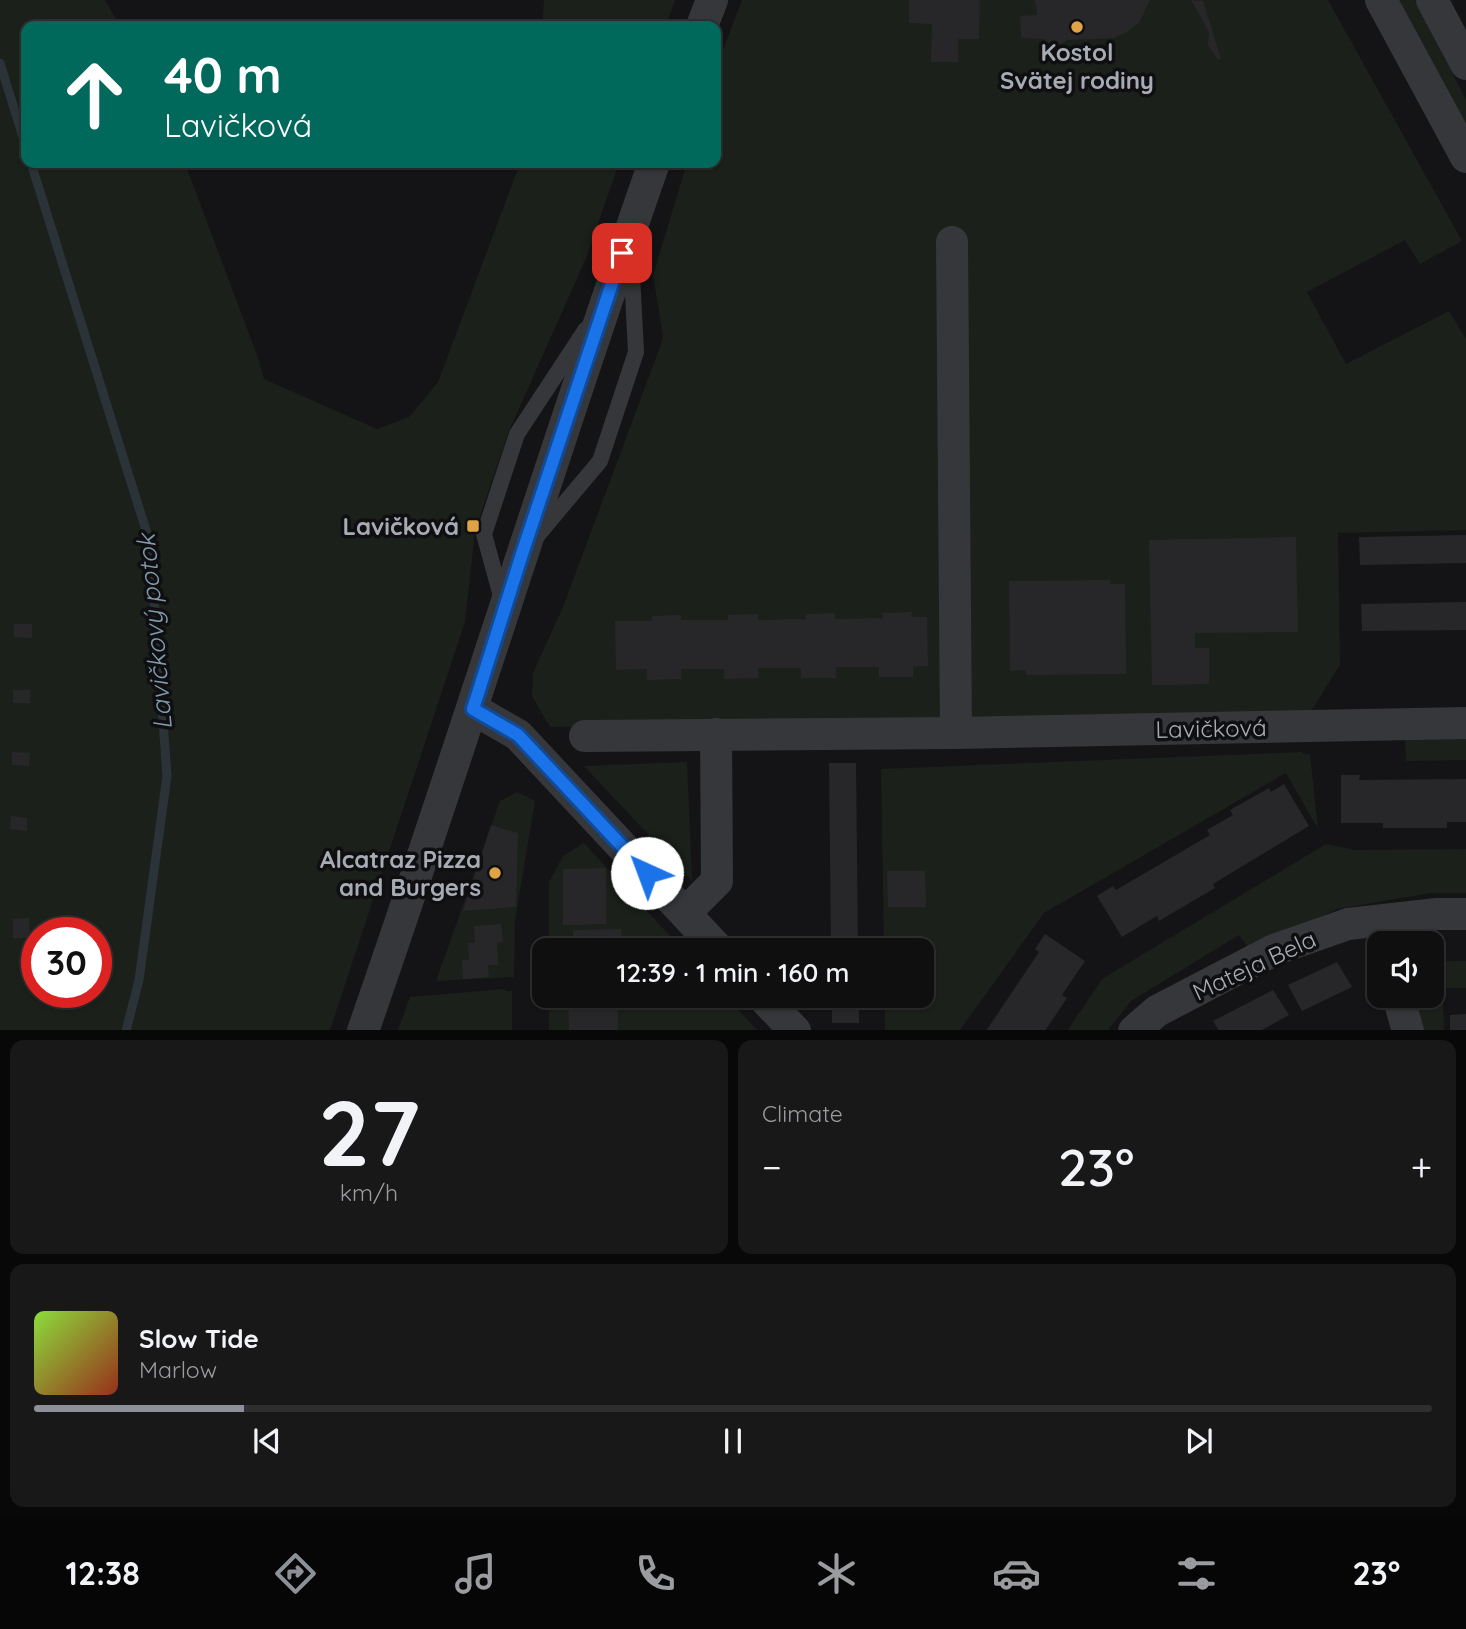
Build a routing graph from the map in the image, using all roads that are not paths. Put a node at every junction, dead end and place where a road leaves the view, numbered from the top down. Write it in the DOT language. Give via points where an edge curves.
graph roads {
  1 [pos="712,0"];
  2 [pos="1381,0"];
  3 [pos="1432,0"];
  4 [pos="704,21"];
  5 [pos="1466,64"];
  6 [pos="1466,157"];
  7 [pos="652,168"];
  8 [pos="630,231"];
  9 [pos="952,242"];
  10 [pos="606,298"];
  11 [pos="522,554"];
  12 [pos="505,610"];
  13 [pos="473,709"];
  14 [pos="1466,723"];
  15 [pos="956,733"];
  16 [pos="716,734"];
  17 [pos="584,736"];
  18 [pos="685,913"];
  19 [pos="1466,914"];
  20 [pos="1377,931"];
  21 [pos="1384,931"];
  22 [pos="708,938"];
  23 [pos="773,1008"];
  24 [pos="1401,1008"];
  25 [pos="363,1030"];
  26 [pos="794,1030"];
  27 [pos="1134,1030"];
  28 [pos="1408,1030"];
  1 -- 4 [label="street"];
  2 -- 6 [label="street"];
  3 -- 5 [label="street"];
  7 -- 8 [label="street"];
  8 -- 10 [label="street"];
  8 -- 11 [label="lane" via="636,352 600,461"];
  9 -- 15 [label="street"];
  10 -- 11 [label="street"];
  10 -- 12 [label="lane" via="517,434 484,534"];
  11 -- 12 [label="street"];
  12 -- 13 [label="street"];
  13 -- 18 [label="street" via="518,735"];
  13 -- 25 [label="street"];
  14 -- 15 [label="street, Lavičková"];
  15 -- 16 [label="street, Lavičková"];
  16 -- 17 [label="street, Lavičková"];
  16 -- 18 [label="street" via="717,880"];
  18 -- 22 [label="street"];
  19 -- 21 [label="street, Mateja Bela" via="1437,914"];
  20 -- 27 [label="street, Mateja Bela" via="1349,924 1274,950 1157,1011"];
  23 -- 26 [label="street"];
  24 -- 28 [label="street"];
}
